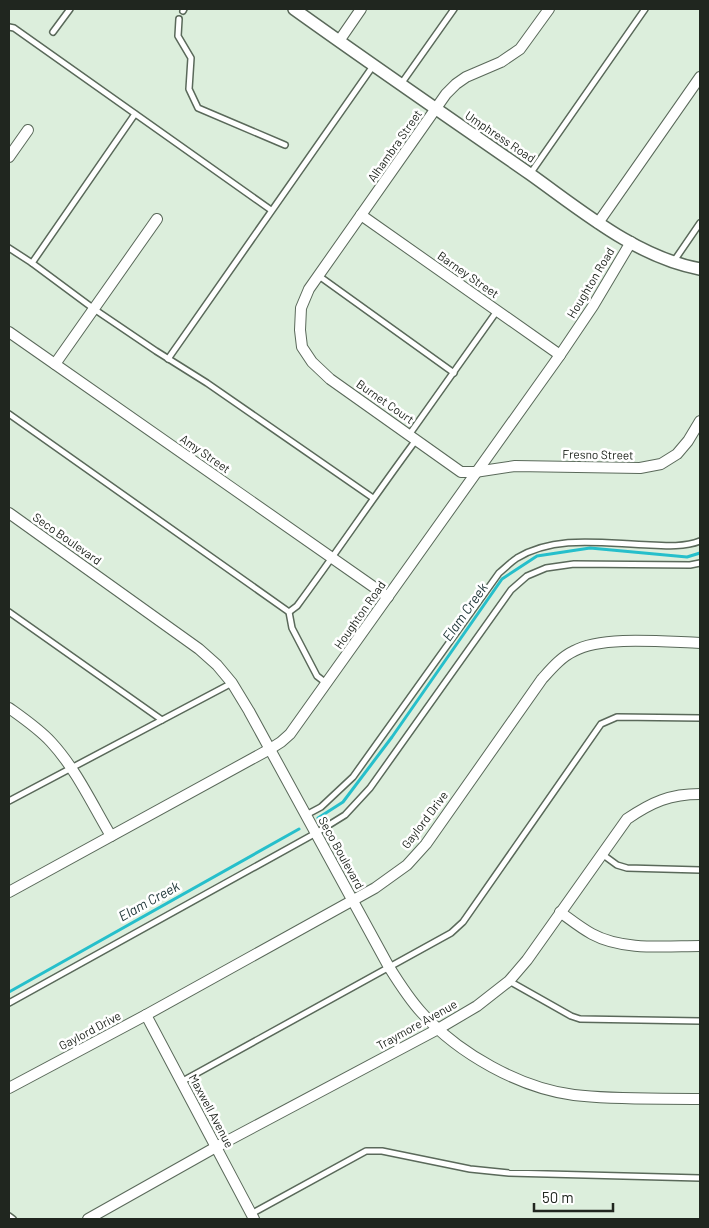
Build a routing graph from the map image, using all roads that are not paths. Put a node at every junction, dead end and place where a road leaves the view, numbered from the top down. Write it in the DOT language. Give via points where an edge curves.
graph roads {
  1 [pos="70,9"];
  2 [pos="294,9"];
  3 [pos="361,9"];
  4 [pos="454,9"];
  5 [pos="549,9"];
  6 [pos="645,9"];
  7 [pos="179,19"];
  8 [pos="9,27"];
  9 [pos="53,32"];
  10 [pos="339,41"];
  11 [pos="373,65"];
  12 [pos="700,77"];
  13 [pos="401,85"];
  14 [pos="436,110"];
  15 [pos="134,114"];
  16 [pos="28,130"];
  17 [pos="285,145"];
  18 [pos="9,158"];
  19 [pos="530,174"];
  20 [pos="272,210"];
  21 [pos="361,215"];
  22 [pos="157,219"];
  23 [pos="598,223"];
  24 [pos="700,223"];
  25 [pos="631,242"];
  26 [pos="9,248"];
  27 [pos="673,262"];
  28 [pos="32,263"];
  29 [pos="700,269"];
  30 [pos="318,276"];
  31 [pos="94,309"];
  32 [pos="498,311"];
  33 [pos="300,330"];
  34 [pos="9,332"];
  35 [pos="560,355"];
  36 [pos="168,358"];
  37 [pos="55,364"];
  38 [pos="454,373"];
  39 [pos="9,414"];
  40 [pos="700,421"];
  41 [pos="413,437"];
  42 [pos="475,472"];
  43 [pos="373,498"];
  44 [pos="9,513"];
  45 [pos="700,541"];
  46 [pos="332,558"];
  47 [pos="700,563"];
  48 [pos="388,597"];
  49 [pos="9,612"];
  50 [pos="289,612"];
  51 [pos="700,643"];
  52 [pos="232,683"];
  53 [pos="326,683"];
  54 [pos="9,708"];
  55 [pos="700,718"];
  56 [pos="162,720"];
  57 [pos="270,749"];
  58 [pos="72,768"];
  59 [pos="700,794"];
  60 [pos="9,801"];
  61 [pos="306,815"];
  62 [pos="316,833"];
  63 [pos="111,836"];
  64 [pos="602,854"];
  65 [pos="700,870"];
  66 [pos="9,892"];
  67 [pos="352,900"];
  68 [pos="560,912"];
  69 [pos="700,946"];
  70 [pos="389,967"];
  71 [pos="509,981"];
  72 [pos="9,1003"];
  73 [pos="146,1015"];
  74 [pos="700,1021"];
  75 [pos="438,1028"];
  76 [pos="181,1082"];
  77 [pos="9,1088"];
  78 [pos="700,1099"];
  79 [pos="216,1147"];
  80 [pos="700,1178"];
  81 [pos="9,1216"];
  82 [pos="253,1216"];
  83 [pos="13,1219"];
  84 [pos="88,1219"];
  1 -- 9 [label="lane"];
  2 -- 10 [label="street, Umphress Road"];
  3 -- 10 [label="street"];
  4 -- 13 [label="lane"];
  5 -- 14 [label="street, Alhambra Street" via="520,49 456,84"];
  6 -- 19 [label="lane"];
  7 -- 17 [label="lane" via="178,36 191,58 190,90 198,108"];
  8 -- 15 [label="lane"];
  10 -- 11 [label="street, Umphress Road"];
  11 -- 13 [label="street, Umphress Road"];
  11 -- 20 [label="lane"];
  12 -- 23 [label="street"];
  13 -- 14 [label="street, Umphress Road"];
  14 -- 19 [label="street, Umphress Road"];
  14 -- 21 [label="street, Alhambra Street"];
  15 -- 20 [label="lane"];
  15 -- 28 [label="lane"];
  16 -- 18 [label="street"];
  19 -- 23 [label="street, Umphress Road"];
  20 -- 36 [label="lane"];
  21 -- 30 [label="street, Alhambra Street"];
  21 -- 32 [label="street, Barney Street"];
  22 -- 31 [label="street"];
  23 -- 25 [label="street, Umphress Road"];
  24 -- 27 [label="lane"];
  25 -- 27 [label="street, Umphress Road"];
  25 -- 35 [label="street, Houghton Road"];
  26 -- 28 [label="lane"];
  27 -- 29 [label="street, Umphress Road"];
  28 -- 31 [label="lane"];
  30 -- 33 [label="street, Alhambra Street" via="301,308"];
  30 -- 38 [label="lane"];
  31 -- 36 [label="lane"];
  31 -- 37 [label="street"];
  32 -- 35 [label="street, Barney Street"];
  32 -- 38 [label="lane"];
  33 -- 41 [label="street, Burnet Court" via="302,347 312,362"];
  34 -- 37 [label="street, Amy Street"];
  35 -- 42 [label="street, Houghton Road"];
  36 -- 43 [label="lane"];
  37 -- 46 [label="street, Amy Street"];
  38 -- 41 [label="lane"];
  39 -- 50 [label="lane"];
  40 -- 42 [label="street, Fresno Street" via="678,454 661,464 640,468 515,466"];
  41 -- 42 [label="street, Burnet Court" via="461,472"];
  41 -- 43 [label="lane"];
  42 -- 48 [label="street, Houghton Road"];
  43 -- 46 [label="lane"];
  44 -- 52 [label="street, Seco Boulevard" via="183,636 217,665"];
  45 -- 61 [label="lane" via="667,546 571,542 534,550 515,559 494,580 353,777 321,807"];
  46 -- 48 [label="street, Amy Street"];
  46 -- 50 [label="lane" via="297,606"];
  47 -- 62 [label="lane" via="574,564 546,568 527,576 511,590 370,788 345,815"];
  48 -- 53 [label="street, Houghton Road"];
  49 -- 56 [label="lane"];
  50 -- 53 [label="lane" via="292,628 317,676"];
  51 -- 67 [label="street, Gaylord Drive" via="611,641 573,651 542,679 426,844 406,865"];
  52 -- 56 [label="lane"];
  52 -- 57 [label="street, Seco Boulevard"];
  53 -- 57 [label="street, Houghton Road" via="297,726"];
  54 -- 58 [label="street" via="50,741"];
  55 -- 70 [label="lane" via="617,716 601,724 463,922 451,933"];
  56 -- 58 [label="lane"];
  57 -- 61 [label="street, Seco Boulevard"];
  57 -- 63 [label="street, Houghton Road"];
  58 -- 60 [label="lane"];
  58 -- 63 [label="street"];
  59 -- 64 [label="street, Traymore Avenue" via="671,796 647,806 627,819"];
  61 -- 62 [label="street, Seco Boulevard"];
  62 -- 67 [label="street, Seco Boulevard"];
  62 -- 72 [label="lane"];
  63 -- 66 [label="street, Houghton Road"];
  64 -- 65 [label="lane" via="627,868"];
  64 -- 68 [label="street, Traymore Avenue"];
  67 -- 70 [label="street, Seco Boulevard"];
  67 -- 73 [label="street, Gaylord Drive"];
  68 -- 69 [label="street" via="592,934 624,945"];
  68 -- 71 [label="street, Traymore Avenue"];
  70 -- 75 [label="street, Seco Boulevard" via="405,993"];
  70 -- 76 [label="lane"];
  71 -- 74 [label="lane" via="580,1019"];
  71 -- 75 [label="street, Traymore Avenue" via="477,1006"];
  73 -- 76 [label="street, Maxwell Avenue"];
  73 -- 77 [label="street, Gaylord Drive"];
  75 -- 78 [label="street, Seco Boulevard" via="480,1060 508,1075 544,1088 572,1095"];
  75 -- 79 [label="street, Traymore Avenue"];
  76 -- 79 [label="street, Maxwell Avenue"];
  79 -- 82 [label="street, Maxwell Avenue"];
  79 -- 84 [label="street, Traymore Avenue"];
  80 -- 82 [label="lane" via="509,1173 470,1169 374,1150 366,1151"];
  81 -- 83 [label="lane"];
}
